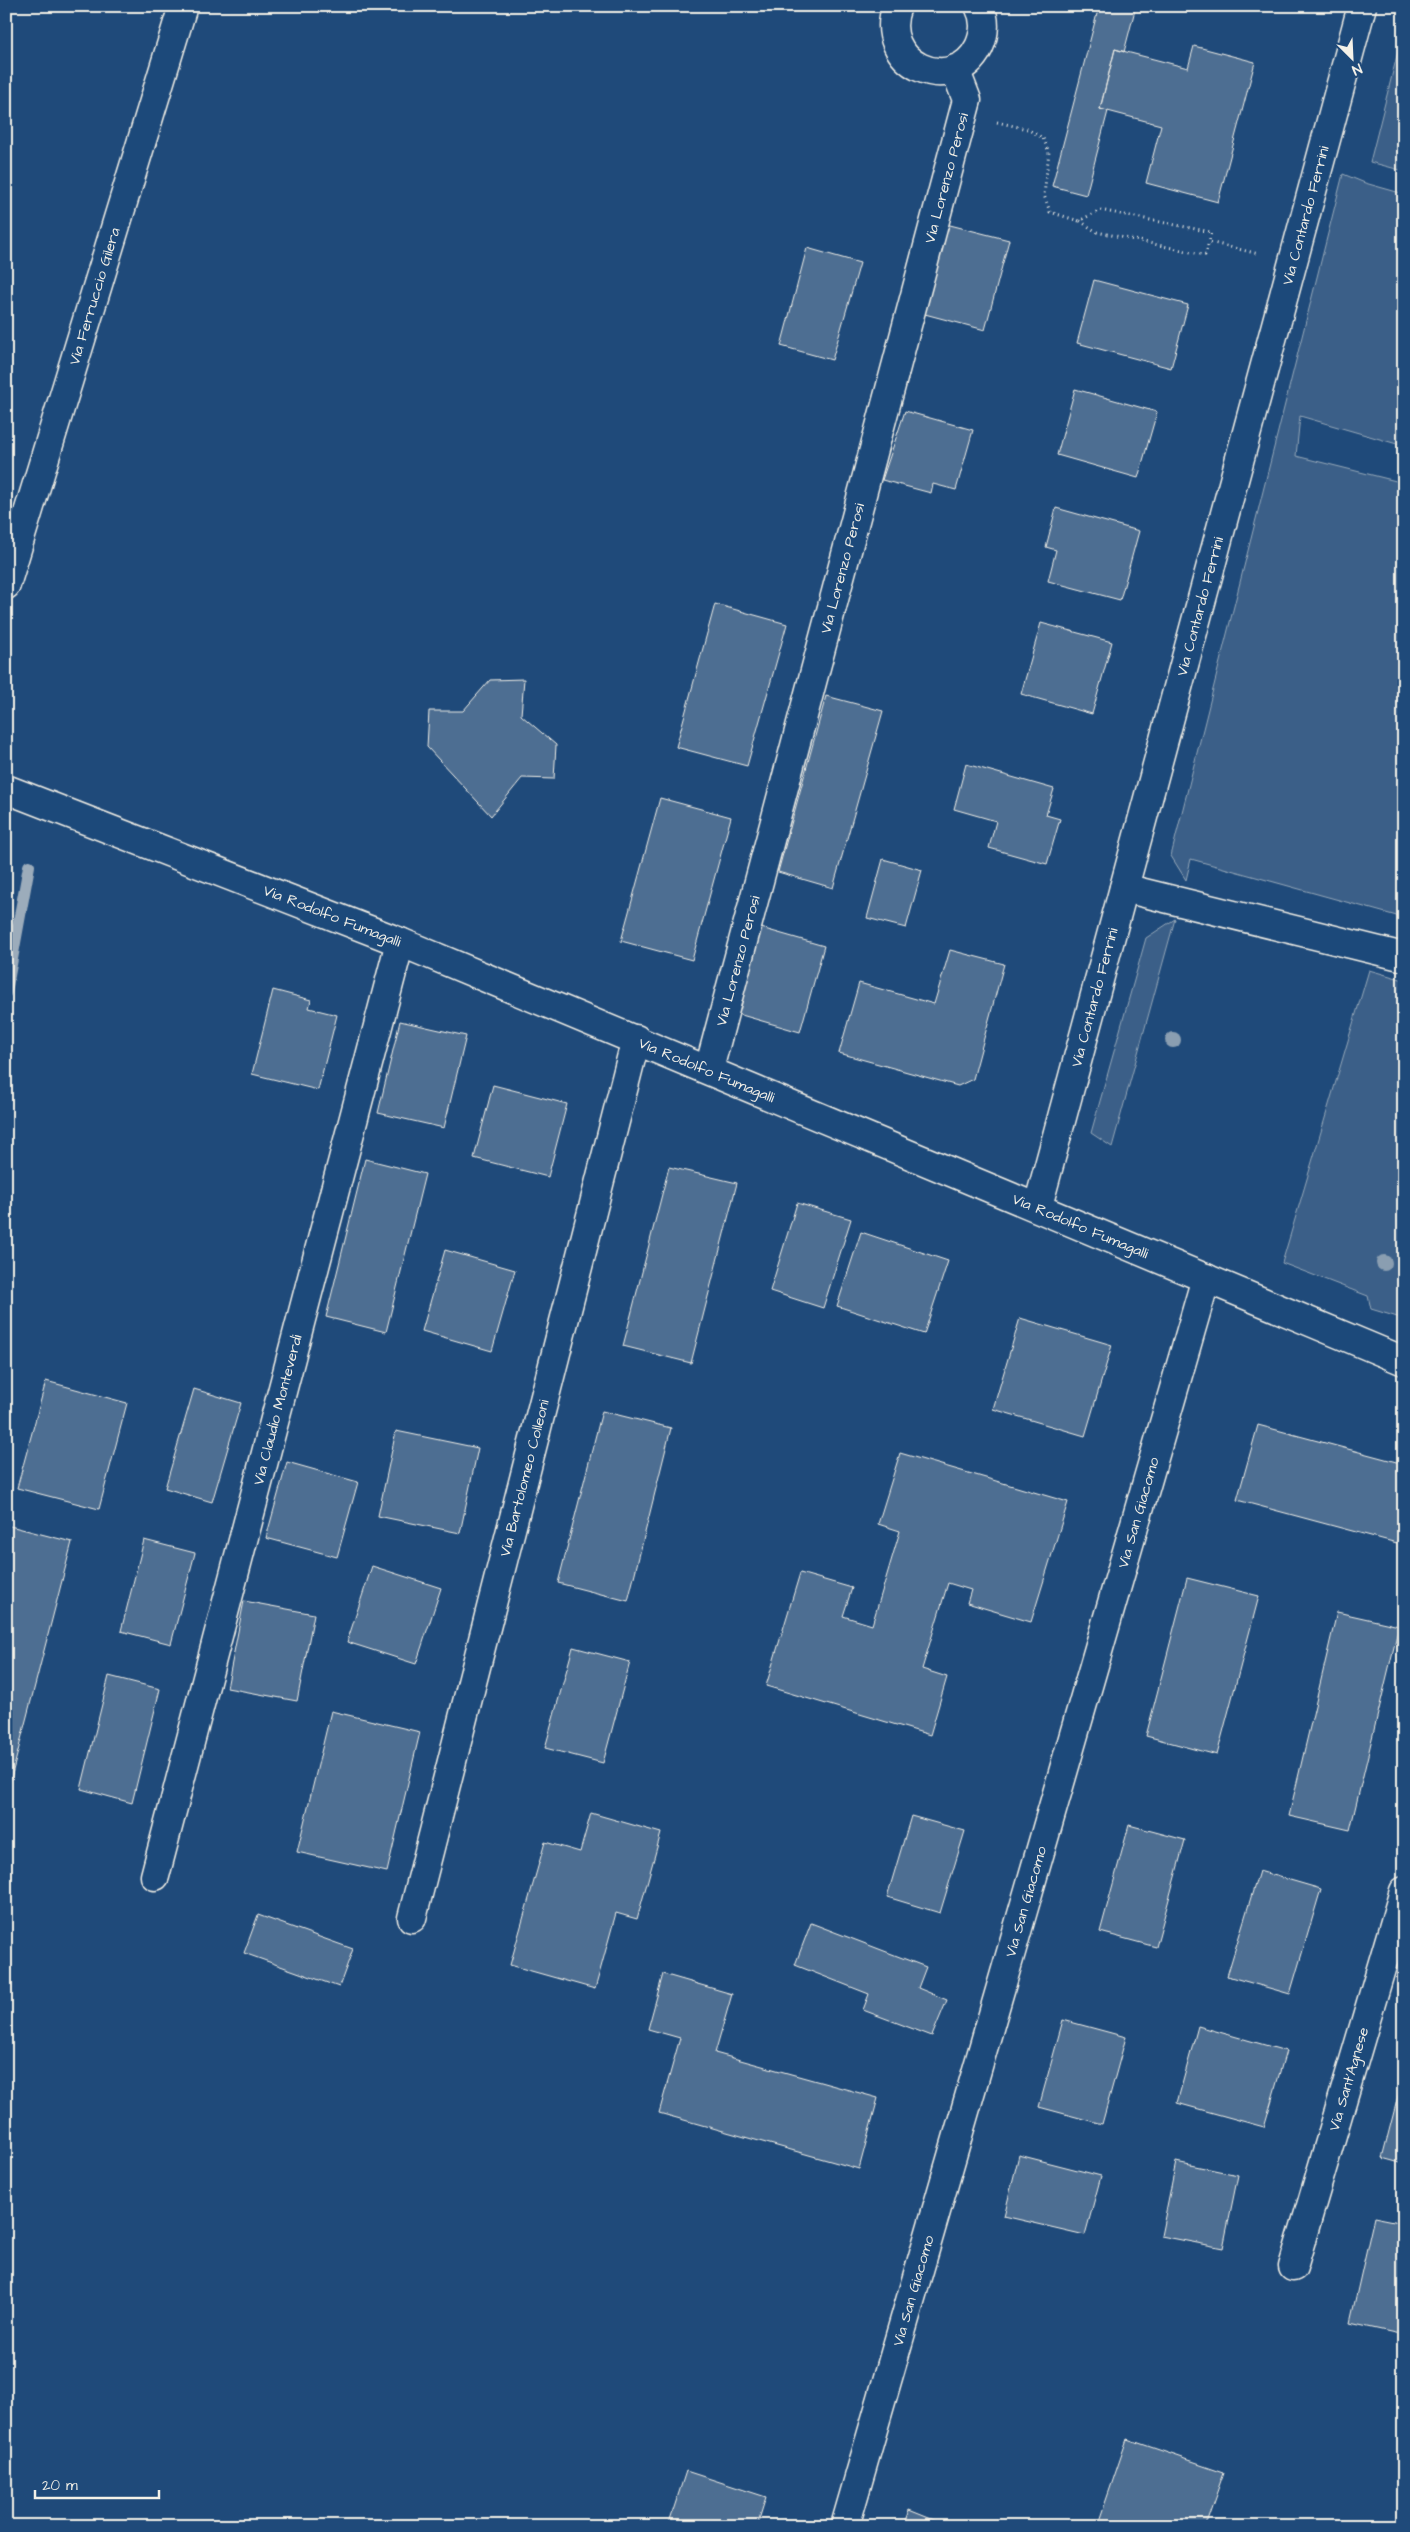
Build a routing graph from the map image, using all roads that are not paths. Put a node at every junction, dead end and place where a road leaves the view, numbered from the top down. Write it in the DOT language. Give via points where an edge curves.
graph roads {
  1 [pos="183,6"];
  2 [pos="897,6"];
  3 [pos="979,6"];
  4 [pos="1362,6"];
  5 [pos="955,69"];
  6 [pos="6,585"];
  7 [pos="6,789"];
  8 [pos="1124,888"];
  9 [pos="400,942"];
  10 [pos="1404,957"];
  11 [pos="636,1039"];
  12 [pos="709,1069"];
  13 [pos="1038,1206"];
  14 [pos="1206,1278"];
  15 [pos="1404,1360"];
  16 [pos="155,1876"];
  17 [pos="1404,1891"];
  18 [pos="412,1918"];
  19 [pos="1292,2267"];
  20 [pos="845,2526"];
  1 -- 6 [label="street, Via Ferruccio Gilera"];
  2 -- 5 [label="street" via="893,23 896,44 904,58 917,68 932,72"];
  3 -- 5 [label="street" via="984,24 982,40 975,55"];
  4 -- 8 [label="street, Via Contardo Ferrini"];
  5 -- 12 [label="street, Via Lorenzo Perosi" via="967,100"];
  7 -- 9 [label="street, Via Rodolfo Fumagalli"];
  8 -- 10 [label="street"];
  8 -- 13 [label="street, Via Contardo Ferrini"];
  9 -- 11 [label="street, Via Rodolfo Fumagalli"];
  9 -- 16 [label="street, Via Claudio Monteverdi"];
  11 -- 12 [label="street, Via Rodolfo Fumagalli"];
  11 -- 18 [label="street, Via Bartolomeo Colleoni"];
  12 -- 13 [label="street, Via Rodolfo Fumagalli"];
  13 -- 14 [label="street, Via Rodolfo Fumagalli"];
  14 -- 15 [label="street, Via Rodolfo Fumagalli"];
  14 -- 20 [label="street, Via San Giacomo"];
  17 -- 19 [label="street, Via Sant'Agnese"];
}
